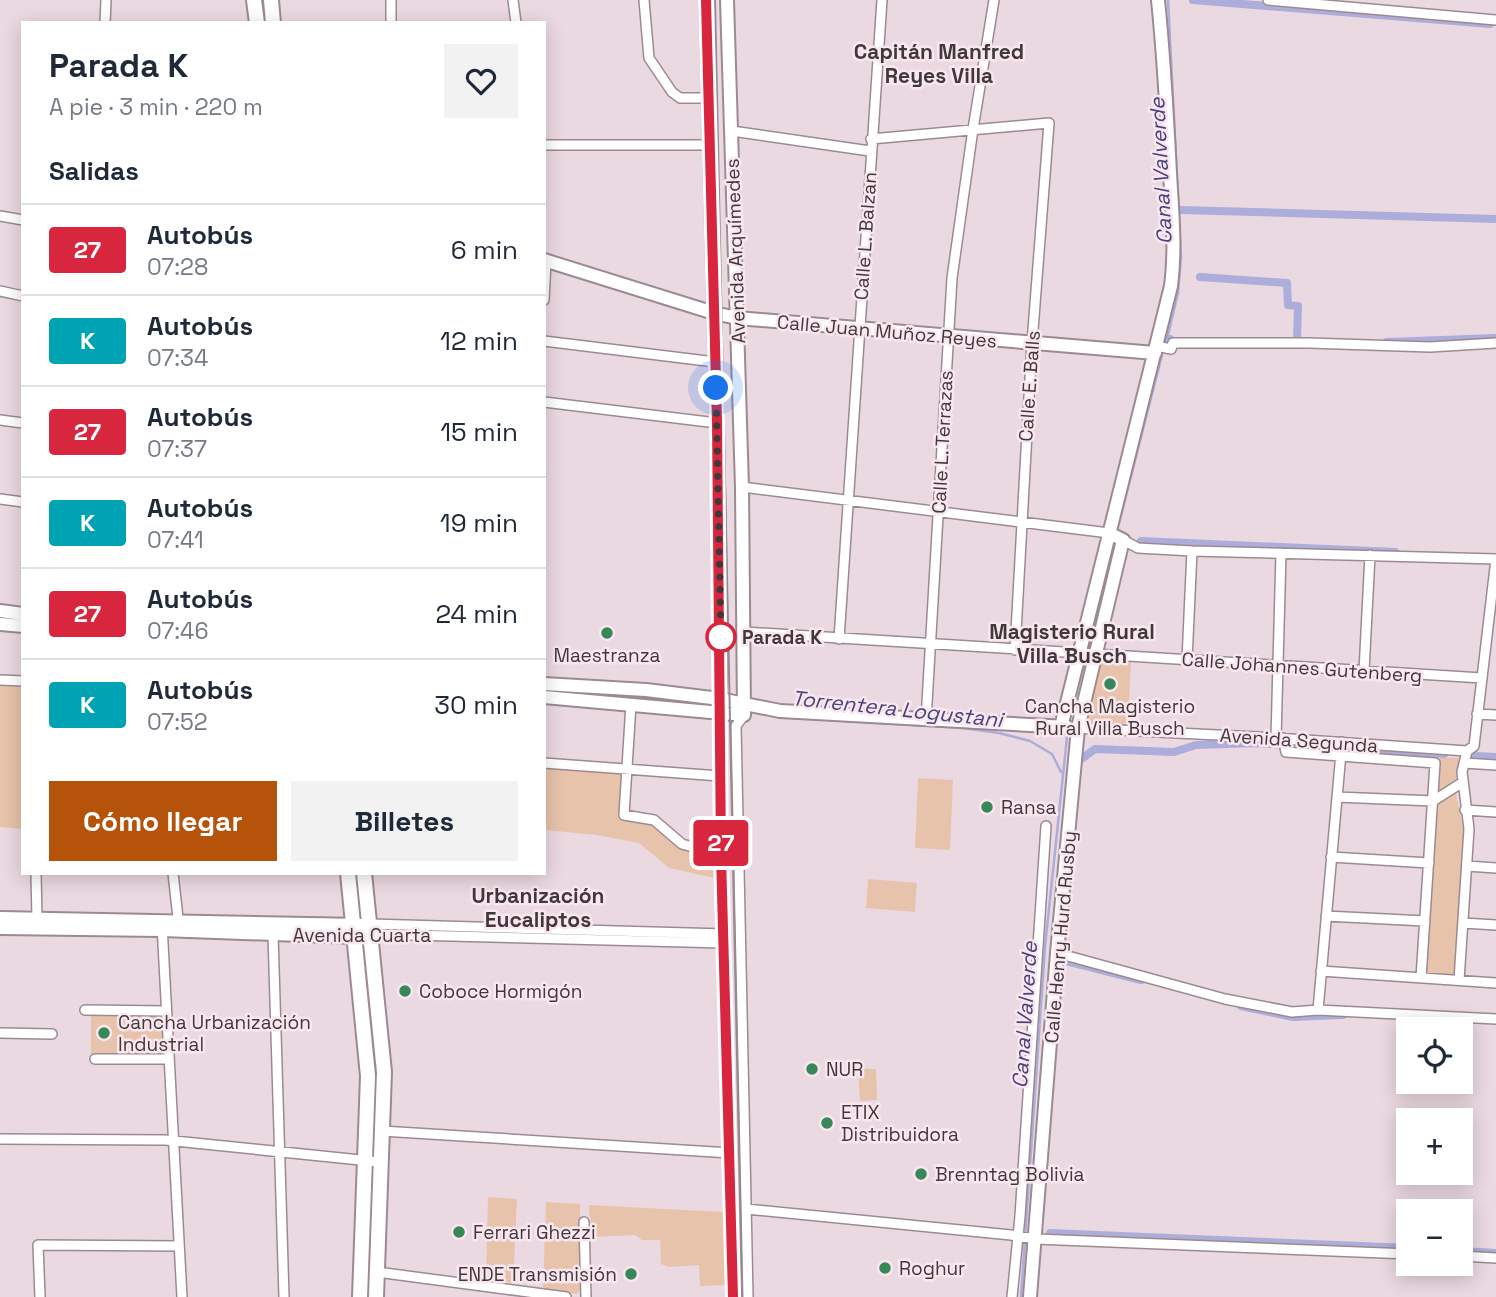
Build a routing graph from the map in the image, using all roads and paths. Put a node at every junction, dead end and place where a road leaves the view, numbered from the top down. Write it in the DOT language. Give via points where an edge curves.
graph roads {
  1 [pos="106,0"];
  2 [pos="254,0"];
  3 [pos="271,0"];
  4 [pos="391,0"];
  5 [pos="513,0"];
  6 [pos="644,0"];
  7 [pos="706,0"];
  8 [pos="727,0"];
  9 [pos="882,0"];
  10 [pos="994,0"];
  11 [pos="1158,0"];
  12 [pos="1268,0"];
  13 [pos="1374,4"];
  14 [pos="1496,20"];
  15 [pos="106,21"];
  16 [pos="257,21"];
  17 [pos="273,21"];
  18 [pos="391,21"];
  19 [pos="516,21"];
  20 [pos="708,98"];
  21 [pos="973,129"];
  22 [pos="732,131"];
  23 [pos="871,139"];
  24 [pos="546,145"];
  25 [pos="710,145"];
  26 [pos="870,151"];
  27 [pos="0,216"];
  28 [pos="21,220"];
  29 [pos="546,261"];
  30 [pos="0,291"];
  31 [pos="21,296"];
  32 [pos="714,313"];
  33 [pos="737,318"];
  34 [pos="859,329"];
  35 [pos="949,337"];
  36 [pos="546,341"];
  37 [pos="1032,343"];
  38 [pos="1496,343"];
  39 [pos="1156,350"];
  40 [pos="715,362"];
  41 [pos="546,402"];
  42 [pos="0,421"];
  43 [pos="717,422"];
  44 [pos="21,423"];
  45 [pos="742,487"];
  46 [pos="0,499"];
  47 [pos="848,500"];
  48 [pos="21,502"];
  49 [pos="939,510"];
  50 [pos="1021,522"];
  51 [pos="1109,533"];
  52 [pos="1123,540"];
  53 [pos="1192,551"];
  54 [pos="1281,553"];
  55 [pos="1370,555"];
  56 [pos="1496,559"];
  57 [pos="0,611"];
  58 [pos="21,614"];
  59 [pos="0,624"];
  60 [pos="21,626"];
  61 [pos="744,632"];
  62 [pos="839,639"];
  63 [pos="930,645"];
  64 [pos="1015,650"];
  65 [pos="1079,655"];
  66 [pos="1096,655"];
  67 [pos="1187,660"];
  68 [pos="1278,665"];
  69 [pos="1364,671"];
  70 [pos="1482,678"];
  71 [pos="0,680"];
  72 [pos="21,681"];
  73 [pos="546,684"];
  74 [pos="546,697"];
  75 [pos="631,704"];
  76 [pos="719,705"];
  77 [pos="744,709"];
  78 [pos="1477,713"];
  79 [pos="1496,715"];
  80 [pos="926,720"];
  81 [pos="1061,727"];
  82 [pos="1078,728"];
  83 [pos="1280,738"];
  84 [pos="1342,743"];
  85 [pos="1467,751"];
  86 [pos="1340,756"];
  87 [pos="546,763"];
  88 [pos="1464,763"];
  89 [pos="1496,765"];
  90 [pos="626,769"];
  91 [pos="720,776"];
  92 [pos="1463,782"];
  93 [pos="1337,797"];
  94 [pos="1433,801"];
  95 [pos="1465,810"];
  96 [pos="1496,812"];
  97 [pos="1046,826"];
  98 [pos="721,855"];
  99 [pos="1331,857"];
  100 [pos="1429,863"];
  101 [pos="1467,866"];
  102 [pos="1496,868"];
  103 [pos="36,875"];
  104 [pos="173,875"];
  105 [pos="348,875"];
  106 [pos="364,875"];
  107 [pos="1326,916"];
  108 [pos="0,918"];
  109 [pos="37,919"];
  110 [pos="1425,921"];
  111 [pos="1463,923"];
  112 [pos="162,925"];
  113 [pos="1496,925"];
  114 [pos="179,926"];
  115 [pos="0,928"];
  116 [pos="370,929"];
  117 [pos="354,932"];
  118 [pos="273,934"];
  119 [pos="725,939"];
  120 [pos="1057,953"];
  121 [pos="1321,971"];
  122 [pos="1421,978"];
  123 [pos="1460,980"];
  124 [pos="1496,983"];
  125 [pos="85,1010"];
  126 [pos="1318,1010"];
  127 [pos="166,1012"];
  128 [pos="1496,1019"];
  129 [pos="0,1033"];
  130 [pos="52,1034"];
  131 [pos="95,1059"];
  132 [pos="168,1059"];
  133 [pos="382,1131"];
  134 [pos="0,1139"];
  135 [pos="172,1141"];
  136 [pos="280,1152"];
  137 [pos="730,1153"];
  138 [pos="365,1161"];
  139 [pos="380,1162"];
  140 [pos="746,1209"];
  141 [pos="584,1222"];
  142 [pos="1027,1238"];
  143 [pos="179,1246"];
  144 [pos="1396,1253"];
  145 [pos="1473,1257"];
  146 [pos="1496,1258"];
  147 [pos="377,1272"];
  148 [pos="40,1297"];
  149 [pos="182,1297"];
  150 [pos="284,1297"];
  151 [pos="360,1297"];
  152 [pos="376,1297"];
  153 [pos="566,1297"];
  154 [pos="586,1297"];
  155 [pos="733,1297"];
  156 [pos="748,1297"];
  157 [pos="1012,1297"];
  158 [pos="1030,1297"];
  1 -- 15 [label="street"];
  2 -- 16 [label="main road"];
  3 -- 17 [label="main road"];
  4 -- 18 [label="street"];
  5 -- 19 [label="street"];
  6 -- 20 [label="street" via="649,58 680,98"];
  7 -- 20 [label="street, Avenida Arquímedes"];
  8 -- 22 [label="street, Avenida Arquímedes"];
  9 -- 23 [label="street, Calle L. Balzan"];
  10 -- 21 [label="street, Calle L. Terrazas"];
  11 -- 39 [label="street" via="1174,261"];
  12 -- 13 [label="street"];
  13 -- 14 [label="street"];
  20 -- 25 [label="street, Avenida Arquímedes"];
  21 -- 23 [label="street"];
  21 -- 35 [label="street, Calle L. Terrazas" via="952,278"];
  21 -- 37 [label="street, Calle E. Balls" via="1049,122"];
  22 -- 26 [label="street"];
  22 -- 33 [label="street, Avenida Arquímedes"];
  23 -- 26 [label="street, Calle L. Balzan"];
  24 -- 25 [label="street"];
  25 -- 32 [label="street, Avenida Arquímedes"];
  26 -- 34 [label="street, Calle L. Balzan"];
  27 -- 28 [label="street"];
  29 -- 32 [label="street, Calle Juan Muñoz Reyes"];
  30 -- 31 [label="street"];
  32 -- 33 [label="street, Calle Juan Muñoz Reyes"];
  32 -- 40 [label="street, Avenida Arquímedes"];
  33 -- 34 [label="street, Calle Juan Muñoz Reyes"];
  33 -- 45 [label="street, Avenida Arquímedes"];
  34 -- 35 [label="street, Calle Juan Muñoz Reyes"];
  34 -- 47 [label="street, Calle L. Balzan"];
  35 -- 37 [label="street, Calle Juan Muñoz Reyes"];
  35 -- 49 [label="street, Calle L. Terrazas"];
  36 -- 40 [label="street"];
  37 -- 39 [label="street, Calle Juan Muñoz Reyes"];
  37 -- 50 [label="street, Calle E. Balls"];
  38 -- 39 [label="street" via="1430,347 1309,343"];
  39 -- 51 [label="street"];
  40 -- 43 [label="street, Avenida Arquímedes"];
  41 -- 43 [label="street"];
  42 -- 44 [label="street"];
  43 -- 76 [label="street, Avenida Arquímedes"];
  45 -- 47 [label="street"];
  45 -- 61 [label="street, Avenida Arquímedes"];
  46 -- 48 [label="street"];
  47 -- 49 [label="street"];
  47 -- 62 [label="street, Calle L. Balzan"];
  49 -- 50 [label="street"];
  49 -- 63 [label="street, Calle L. Terrazas"];
  50 -- 51 [label="street"];
  50 -- 64 [label="street, Calle E. Balls"];
  51 -- 52 [label="street"];
  51 -- 65 [label="street"];
  52 -- 53 [label="street" via="1138,548"];
  52 -- 66 [label="street, Calle Henry Hurd Rusby"];
  53 -- 54 [label="street"];
  53 -- 67 [label="street"];
  54 -- 55 [label="street"];
  54 -- 68 [label="street"];
  55 -- 56 [label="street"];
  55 -- 69 [label="street"];
  56 -- 70 [label="street"];
  57 -- 58 [label="street"];
  59 -- 60 [label="street"];
  61 -- 62 [label="street, Calle Johannes Gutenberg"];
  61 -- 77 [label="street, Avenida Arquímedes"];
  62 -- 63 [label="street, Calle Johannes Gutenberg"];
  63 -- 64 [label="street, Calle Johannes Gutenberg"];
  63 -- 80 [label="street, Calle L. Terrazas"];
  64 -- 65 [label="street, Calle Johannes Gutenberg"];
  65 -- 66 [label="street, Calle Johannes Gutenberg"];
  65 -- 81 [label="street"];
  66 -- 67 [label="street, Calle Johannes Gutenberg"];
  66 -- 82 [label="street, Calle Henry Hurd Rusby"];
  67 -- 68 [label="street, Calle Johannes Gutenberg"];
  68 -- 69 [label="street, Calle Johannes Gutenberg"];
  68 -- 83 [label="street"];
  69 -- 70 [label="street, Calle Johannes Gutenberg"];
  70 -- 78 [label="street"];
  71 -- 72 [label="street"];
  73 -- 76 [label="street, Avenida Segunda" via="646,690"];
  74 -- 75 [label="street, Avenida Segunda"];
  75 -- 76 [label="street, Avenida Segunda"];
  75 -- 90 [label="street"];
  76 -- 77 [label="street, Avenida Segunda"];
  76 -- 91 [label="street, Avenida Arquímedes"];
  77 -- 80 [label="street, Avenida Segunda"];
  77 -- 140 [label="street, Avenida Arquímedes" via="736,726"];
  78 -- 79 [label="street"];
  78 -- 85 [label="street" via="1474,746"];
  80 -- 81 [label="street, Avenida Segunda"];
  81 -- 82 [label="street, Avenida Segunda"];
  82 -- 83 [label="street, Avenida Segunda"];
  82 -- 120 [label="street, Calle Henry Hurd Rusby"];
  83 -- 84 [label="street, Avenida Segunda"];
  83 -- 86 [label="street" via="1286,752"];
  84 -- 85 [label="street, Avenida Segunda"];
  84 -- 86 [label="street"];
  85 -- 88 [label="street"];
  86 -- 93 [label="street"];
  86 -- 94 [label="street" via="1436,762"];
  87 -- 90 [label="street"];
  88 -- 89 [label="street"];
  88 -- 92 [label="street"];
  90 -- 91 [label="street"];
  90 -- 98 [label="street" via="624,815 654,820 682,844"];
  91 -- 98 [label="street, Avenida Arquímedes"];
  92 -- 94 [label="street"];
  92 -- 95 [label="street"];
  93 -- 94 [label="street"];
  93 -- 99 [label="street"];
  94 -- 100 [label="street"];
  95 -- 96 [label="street"];
  95 -- 101 [label="street"];
  97 -- 142 [label="street, Calle Henry Hurd Rusby"];
  98 -- 119 [label="street, Avenida Arquímedes"];
  99 -- 100 [label="street"];
  99 -- 107 [label="street"];
  100 -- 110 [label="street"];
  101 -- 102 [label="street"];
  101 -- 111 [label="street"];
  103 -- 109 [label="street"];
  104 -- 114 [label="street"];
  105 -- 117 [label="main road"];
  106 -- 116 [label="main road"];
  107 -- 110 [label="street"];
  107 -- 121 [label="street"];
  108 -- 109 [label="street, Avenida Cuarta"];
  109 -- 112 [label="street, Avenida Cuarta"];
  110 -- 122 [label="street"];
  111 -- 113 [label="street"];
  111 -- 123 [label="street"];
  112 -- 114 [label="street, Avenida Cuarta"];
  112 -- 115 [label="street, Avenida Cuarta"];
  112 -- 127 [label="street"];
  114 -- 117 [label="street, Avenida Cuarta"];
  114 -- 118 [label="street, Avenida Cuarta"];
  116 -- 117 [label="street, Avenida Cuarta"];
  116 -- 119 [label="street, Avenida Cuarta"];
  116 -- 133 [label="main road" via="384,1072"];
  117 -- 118 [label="street, Avenida Cuarta"];
  117 -- 138 [label="main road" via="368,1076"];
  118 -- 136 [label="street"];
  119 -- 137 [label="street, Avenida Arquímedes"];
  120 -- 126 [label="street" via="1225,999 1292,1012"];
  120 -- 142 [label="street, Calle Henry Hurd Rusby"];
  121 -- 122 [label="street"];
  121 -- 126 [label="street"];
  122 -- 123 [label="street"];
  123 -- 124 [label="street"];
  125 -- 127 [label="street"];
  126 -- 128 [label="street"];
  127 -- 132 [label="street"];
  129 -- 130 [label="street"];
  131 -- 132 [label="street"];
  132 -- 135 [label="street"];
  133 -- 137 [label="street"];
  133 -- 139 [label="main road"];
  134 -- 135 [label="street"];
  135 -- 136 [label="street"];
  135 -- 143 [label="street"];
  136 -- 138 [label="street"];
  136 -- 150 [label="street"];
  137 -- 155 [label="street, Avenida Arquímedes"];
  138 -- 139 [label="street"];
  138 -- 151 [label="main road"];
  139 -- 147 [label="main road"];
  140 -- 142 [label="street"];
  140 -- 156 [label="street, Avenida Arquímedes"];
  141 -- 154 [label="street"];
  142 -- 144 [label="street"];
  142 -- 157 [label="street, Calle Henry Hurd Rusby"];
  142 -- 158 [label="street, Calle Henry Hurd Rusby"];
  143 -- 148 [label="street" via="38,1245"];
  143 -- 149 [label="street"];
  145 -- 146 [label="street"];
  147 -- 152 [label="main road"];
  147 -- 153 [label="street"];
}
